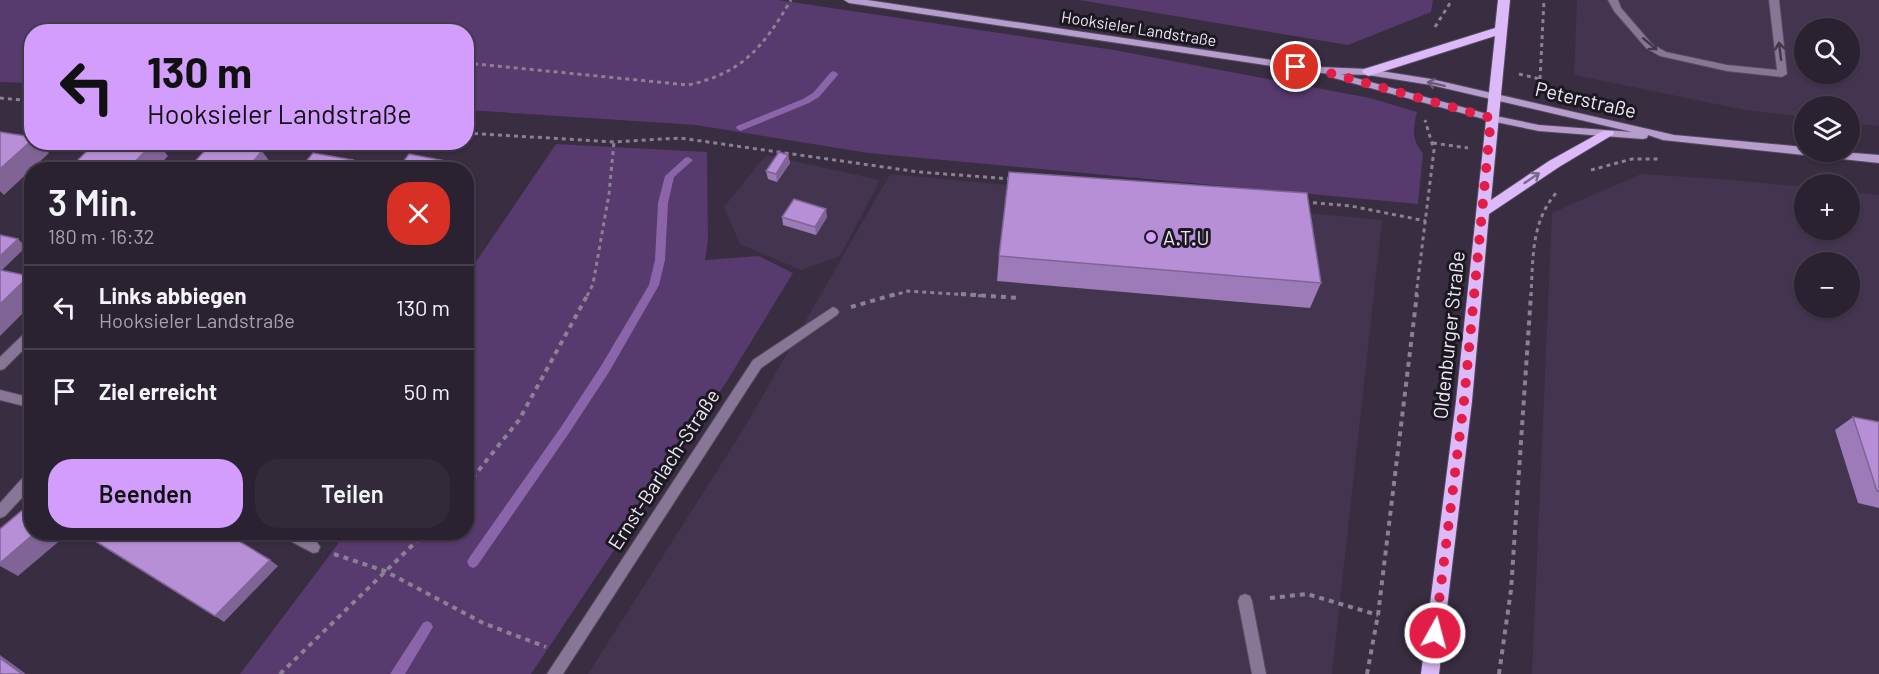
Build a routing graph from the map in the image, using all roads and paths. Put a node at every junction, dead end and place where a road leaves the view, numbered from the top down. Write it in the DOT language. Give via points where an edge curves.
graph roads {
  1 [pos="791,0"];
  2 [pos="849,0"];
  3 [pos="1504,0"];
  4 [pos="1544,0"];
  5 [pos="1613,0"];
  6 [pos="1773,0"];
  7 [pos="1500,30"];
  8 [pos="474,64"];
  9 [pos="1496,68"];
  10 [pos="1319,70"];
  11 [pos="1368,72"];
  12 [pos="1540,79"];
  13 [pos="1493,97"];
  14 [pos="0,99"];
  15 [pos="24,100"];
  16 [pos="1539,106"];
  17 [pos="1491,118"];
  18 [pos="474,133"];
  19 [pos="1608,134"];
  20 [pos="1670,137"];
  21 [pos="614,142"];
  22 [pos="1794,150"];
  23 [pos="1860,157"];
  24 [pos="1879,159"];
  25 [pos="1554,164"];
  26 [pos="1012,179"];
  27 [pos="1304,202"];
  28 [pos="1484,211"];
  29 [pos="1019,298"];
  30 [pos="833,312"];
  31 [pos="24,341"];
  32 [pos="0,365"];
  33 [pos="0,395"];
  34 [pos="24,401"];
  35 [pos="474,476"];
  36 [pos="24,487"];
  37 [pos="0,512"];
  38 [pos="301,540"];
  39 [pos="418,540"];
  40 [pos="314,547"];
  41 [pos="385,571"];
  42 [pos="1245,601"];
  43 [pos="1378,615"];
  44 [pos="566,655"];
  45 [pos="280,674"];
  46 [pos="554,674"];
  47 [pos="1259,674"];
  48 [pos="1367,674"];
  49 [pos="1430,674"];
  50 [pos="1499,674"];
  1 -- 8 [label="path" via="772,33 713,80 688,85"];
  2 -- 10 [label="main road, Hooksieler Landstraße"];
  3 -- 7 [label="main road, Oldenburger Straße"];
  4 -- 12 [label="path"];
  5 -- 6 [label="street, one-way" via="1649,46 1664,54 1699,64 1782,75"];
  7 -- 9 [label="main road, Oldenburger Straße"];
  7 -- 11 [label="main road"];
  9 -- 12 [label="path"];
  9 -- 13 [label="main road, Oldenburger Straße"];
  10 -- 11 [label="main road, Hooksieler Landstraße"];
  10 -- 17 [label="main road, Hooksieler Landstraße"];
  13 -- 11 [label="main road, Hooksieler Landstraße, one-way"];
  12 -- 16 [label="path"];
  13 -- 16 [label="main road, Peterstraße"];
  13 -- 17 [label="main road, Oldenburger Straße"];
  14 -- 15 [label="path"];
  16 -- 20 [label="main road, Peterstraße"];
  17 -- 19 [label="main road, Peterstraße" via="1539,128"];
  17 -- 28 [label="main road, Oldenburger Straße"];
  18 -- 21 [label="path"];
  19 -- 20 [label="main road, Peterstraße"];
  19 -- 25 [label="main road"];
  20 -- 22 [label="main road, Peterstraße"];
  21 -- 26 [label="path" via="680,138 919,172"];
  21 -- 35 [label="path" via="593,284 519,420"];
  23 -- 24 [label="main road, Peterstraße"];
  28 -- 25 [label="main road, one-way"];
  25 -- 50 [label="path" via="1571,176 1547,203 1535,234 1511,590"];
  27 -- 43 [label="path" via="1351,206 1426,221"];
  28 -- 49 [label="main road, Oldenburger Straße"];
  29 -- 30 [label="path" via="908,291"];
  30 -- 44 [label="street, Ernst-Barlach-Straße" via="757,364"];
  31 -- 32 [label="street"];
  33 -- 34 [label="street"];
  36 -- 37 [label="street"];
  38 -- 40 [label="street"];
  39 -- 41 [label="path"];
  40 -- 41 [label="path"];
  41 -- 44 [label="path" via="483,623"];
  41 -- 45 [label="path"];
  42 -- 43 [label="path" via="1307,594"];
  42 -- 47 [label="street"];
  43 -- 48 [label="path"];
  44 -- 46 [label="street, Ernst-Barlach-Straße"];
}
